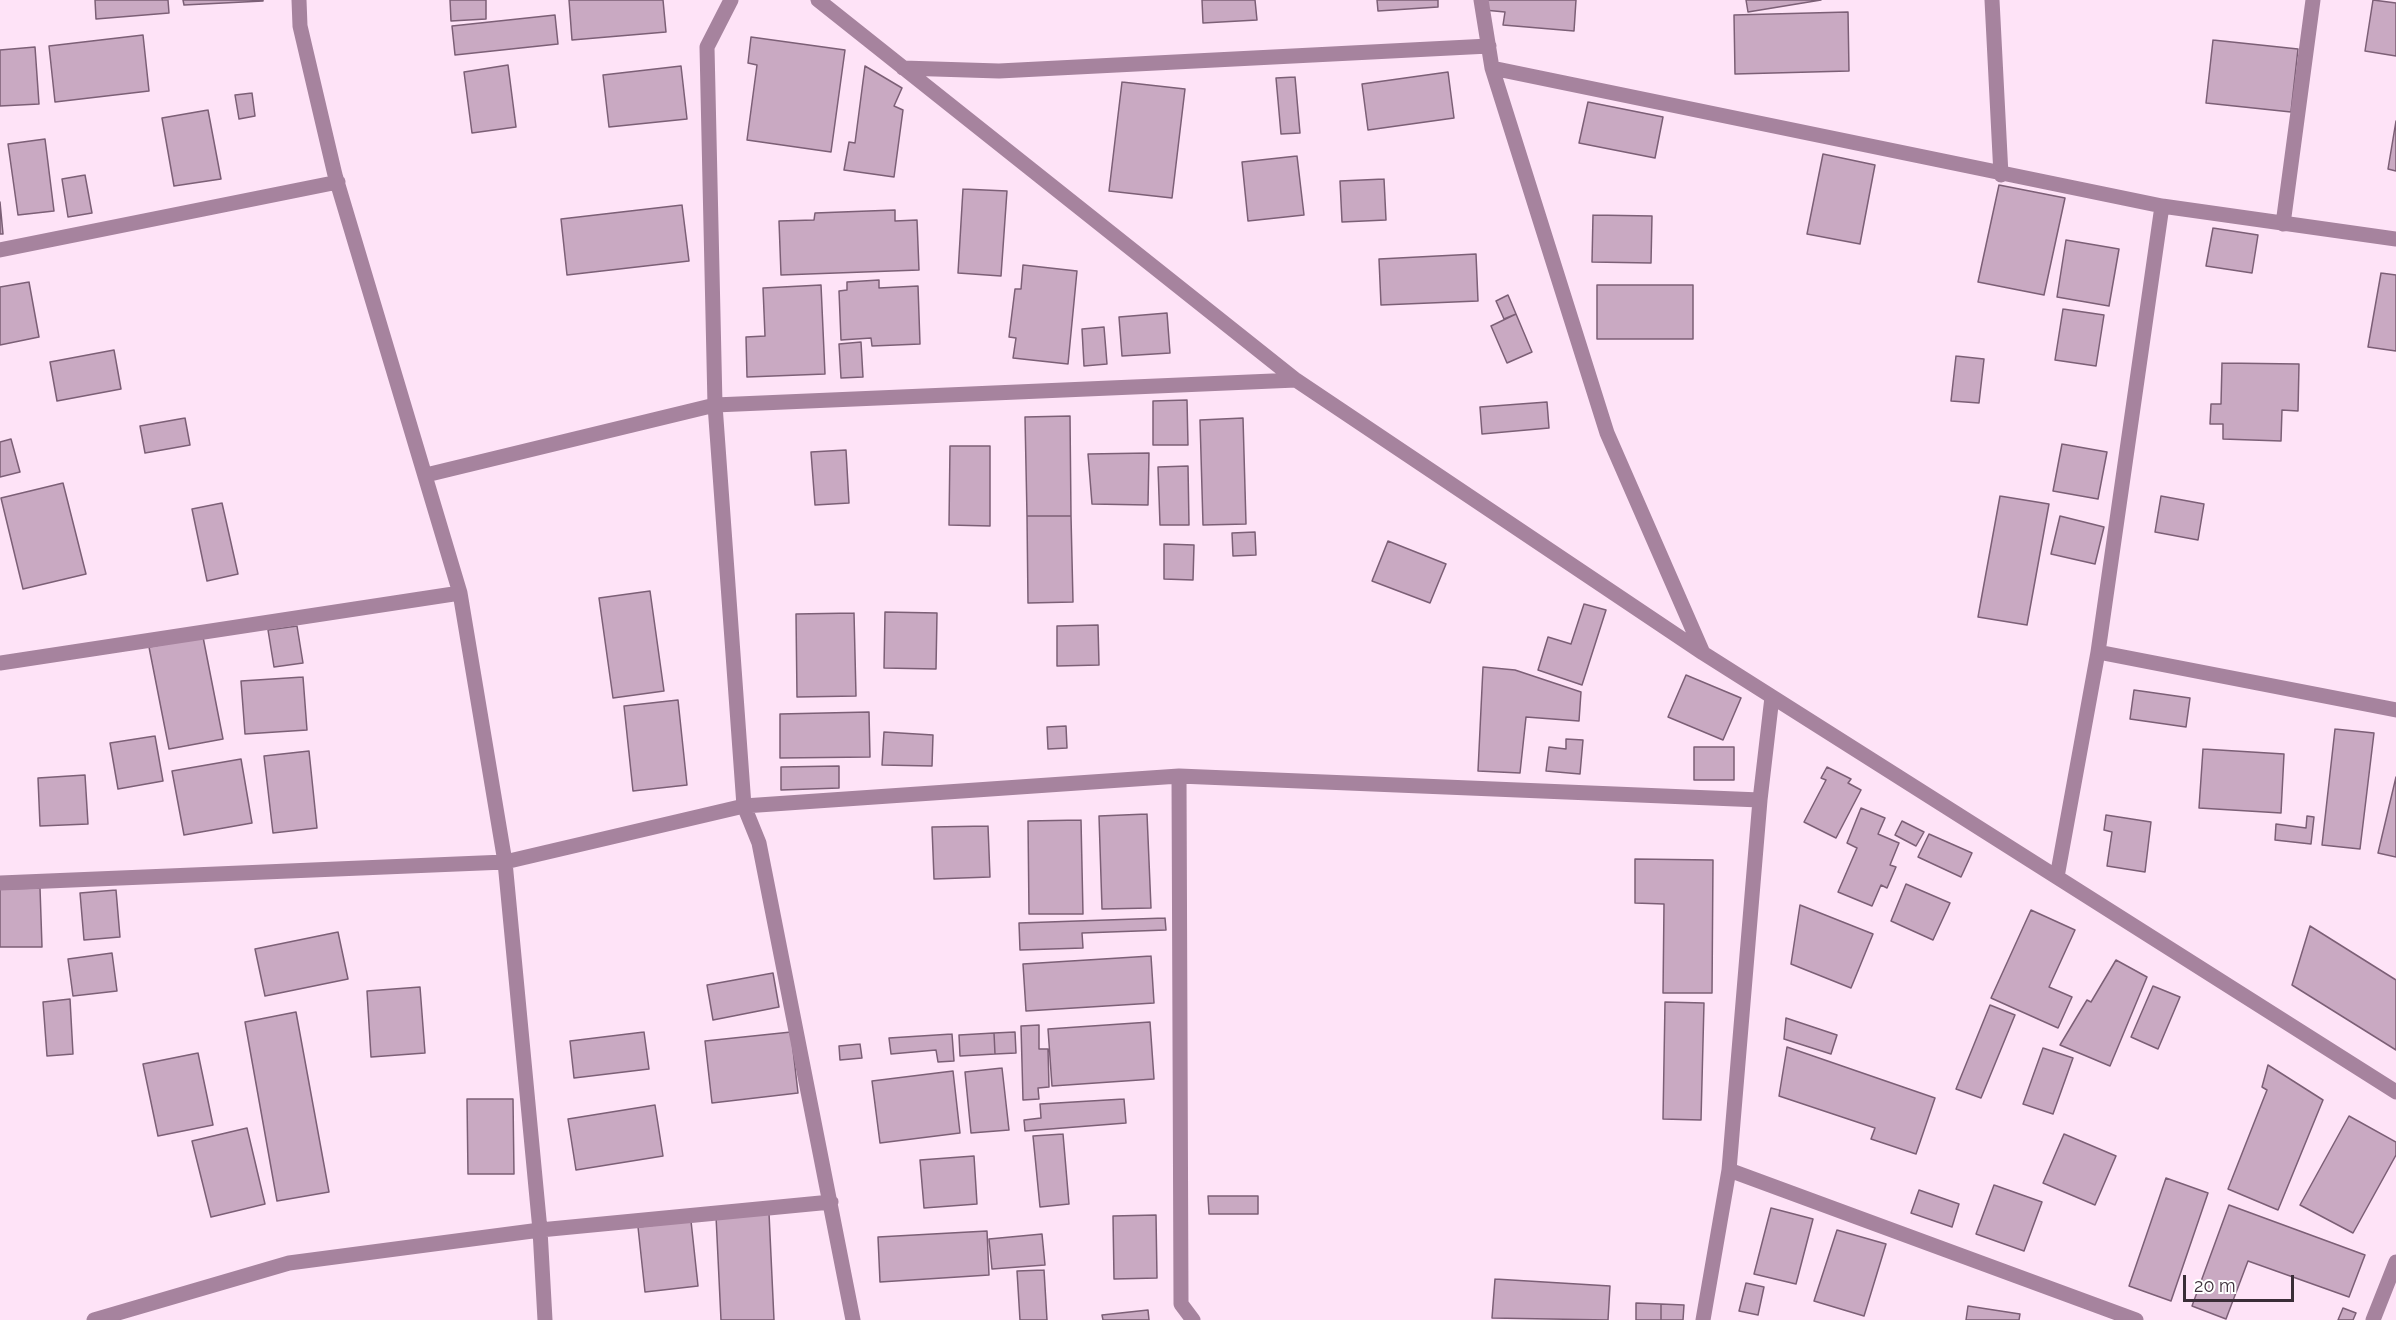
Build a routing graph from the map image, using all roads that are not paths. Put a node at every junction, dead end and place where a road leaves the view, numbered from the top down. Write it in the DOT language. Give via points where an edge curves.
graph roads {
  1 [pos="298,0"];
  2 [pos="731,0"];
  3 [pos="818,0"];
  4 [pos="1481,0"];
  5 [pos="1992,0"];
  6 [pos="2313,0"];
  7 [pos="1489,46"];
  8 [pos="903,68"];
  9 [pos="1492,68"];
  10 [pos="2001,175"];
  11 [pos="338,182"];
  12 [pos="2162,206"];
  13 [pos="2283,224"];
  14 [pos="2396,239"];
  15 [pos="0,250"];
  16 [pos="1296,380"];
  17 [pos="715,405"];
  18 [pos="426,475"];
  19 [pos="460,593"];
  20 [pos="2098,652"];
  21 [pos="1704,654"];
  22 [pos="0,663"];
  23 [pos="1772,698"];
  24 [pos="2396,710"];
  25 [pos="1179,776"];
  26 [pos="1760,800"];
  27 [pos="744,806"];
  28 [pos="505,862"];
  29 [pos="2057,877"];
  30 [pos="0,883"];
  31 [pos="2396,1092"];
  32 [pos="1729,1170"];
  33 [pos="831,1202"];
  34 [pos="540,1230"];
  35 [pos="2396,1262"];
  36 [pos="94,1320"];
  37 [pos="545,1320"];
  38 [pos="853,1320"];
  39 [pos="1193,1320"];
  40 [pos="1703,1320"];
  41 [pos="2136,1320"];
  42 [pos="2373,1320"];
  1 -- 11 [label="street" via="300,26"];
  2 -- 17 [label="street" via="706,47"];
  3 -- 8 [label="street"];
  4 -- 7 [label="street"];
  5 -- 10 [label="street"];
  6 -- 13 [label="street"];
  7 -- 8 [label="street" via="999,71"];
  7 -- 9 [label="street"];
  8 -- 16 [label="street"];
  9 -- 10 [label="street"];
  9 -- 21 [label="street" via="1606,433"];
  10 -- 12 [label="street"];
  11 -- 15 [label="street"];
  11 -- 18 [label="street"];
  12 -- 13 [label="street"];
  12 -- 20 [label="street"];
  13 -- 14 [label="street"];
  16 -- 17 [label="street"];
  16 -- 21 [label="street"];
  17 -- 18 [label="street"];
  17 -- 27 [label="street"];
  18 -- 19 [label="street"];
  19 -- 22 [label="street"];
  19 -- 28 [label="street"];
  20 -- 24 [label="street"];
  20 -- 29 [label="street"];
  21 -- 23 [label="street"];
  23 -- 26 [label="street"];
  23 -- 29 [label="street"];
  25 -- 26 [label="street"];
  25 -- 27 [label="street"];
  25 -- 39 [label="street" via="1181,1304"];
  26 -- 32 [label="street"];
  27 -- 28 [label="street"];
  27 -- 33 [label="street" via="759,843"];
  28 -- 30 [label="street"];
  28 -- 34 [label="street"];
  29 -- 31 [label="street"];
  32 -- 40 [label="street"];
  32 -- 41 [label="street"];
  33 -- 34 [label="street"];
  33 -- 38 [label="street"];
  34 -- 36 [label="street" via="289,1263"];
  34 -- 37 [label="street"];
  35 -- 42 [label="street"];
}
